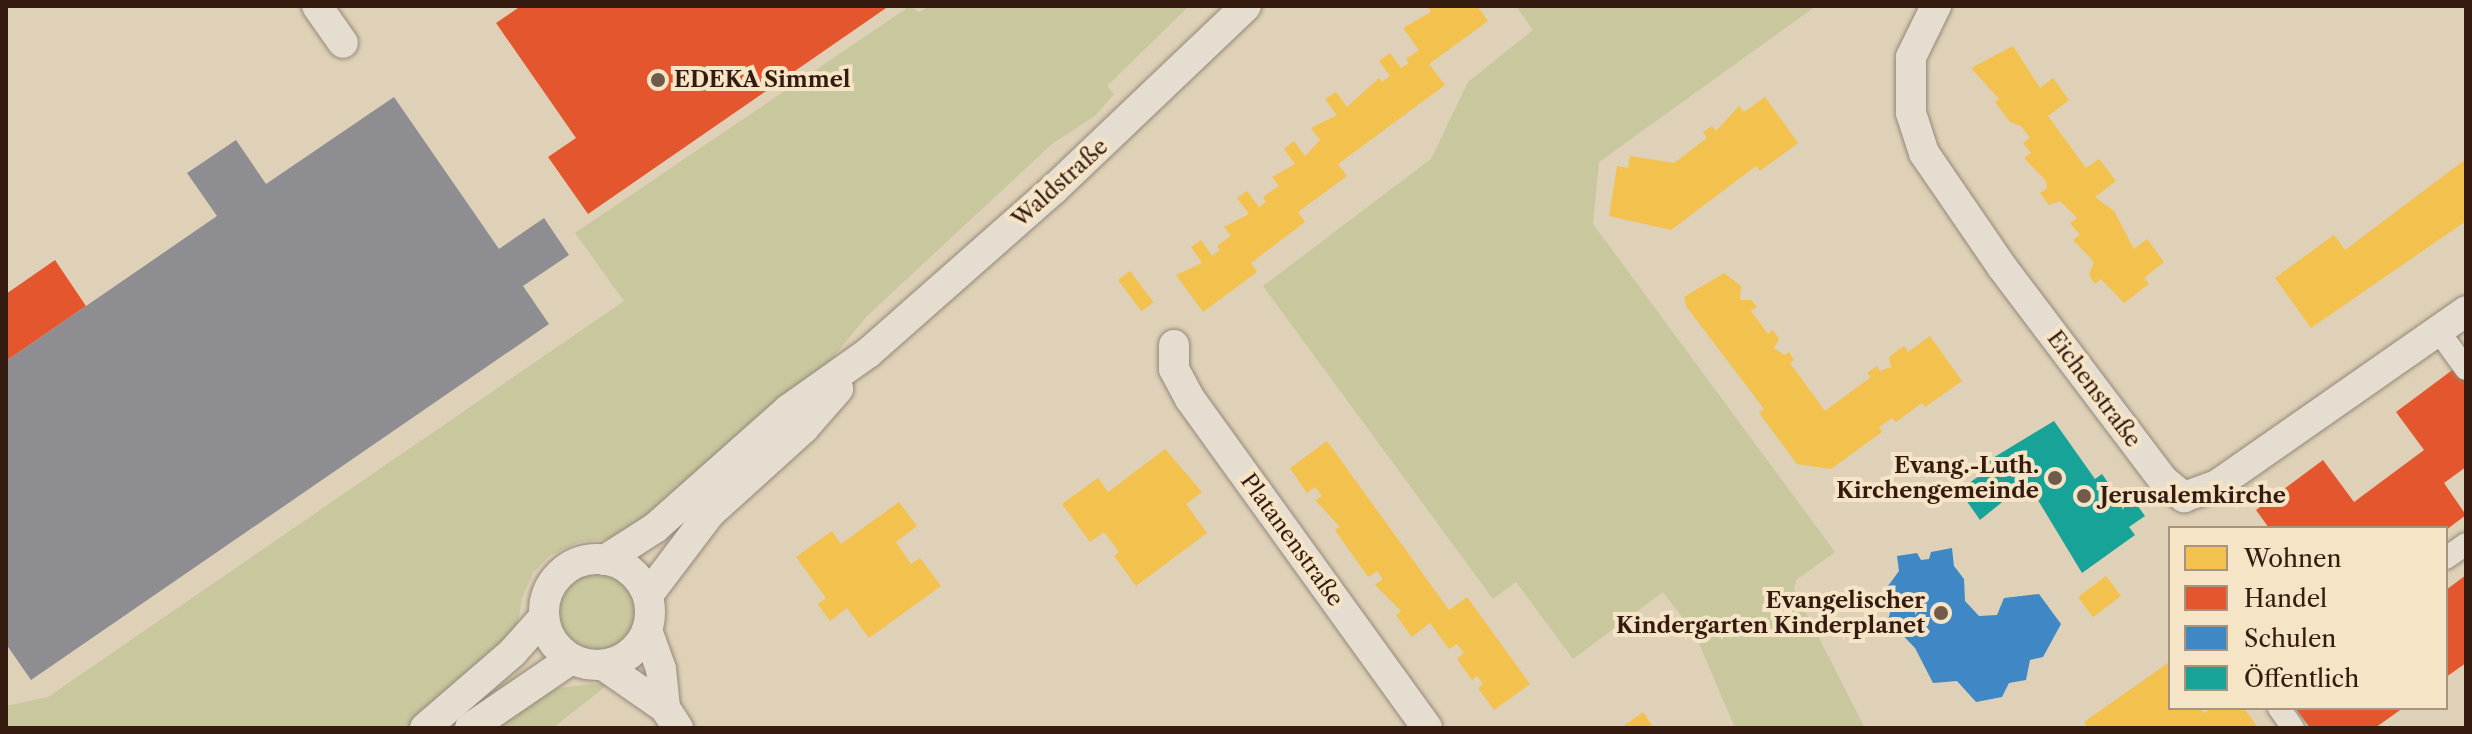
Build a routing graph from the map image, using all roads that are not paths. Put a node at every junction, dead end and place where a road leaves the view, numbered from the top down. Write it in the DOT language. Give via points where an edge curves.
graph roads {
  1 [pos="317,6"];
  2 [pos="1246,6"];
  3 [pos="1936,6"];
  4 [pos="343,43"];
  5 [pos="2466,311"];
  6 [pos="2437,329"];
  7 [pos="1174,345"];
  8 [pos="868,353"];
  9 [pos="2466,369"];
  10 [pos="2466,544"];
  11 [pos="2448,557"];
  12 [pos="605,560"];
  13 [pos="648,595"];
  14 [pos="544,617"];
  15 [pos="647,630"];
  16 [pos="571,659"];
  17 [pos="603,665"];
  18 [pos="2280,710"];
  19 [pos="671,718"];
  20 [pos="425,728"];
  21 [pos="470,728"];
  22 [pos="1427,728"];
  23 [pos="2293,728"];
  1 -- 4 [label="street"];
  2 -- 8 [label="street, Waldstraße" via="1054,189"];
  3 -- 6 [label="street, Eichenstraße" via="1910,68 1911,113 1924,153 2030,304 2164,481 2184,497 2217,485"];
  5 -- 6 [label="street, Eichenstraße"];
  6 -- 9 [label="street"];
  7 -- 22 [label="street, Platanenstraße" via="1174,369 1190,399"];
  8 -- 12 [label="street, Waldstraße" via="789,409 655,528"];
  8 -- 13 [label="street, Waldstraße" via="804,428 710,513"];
  10 -- 11 [label="street"];
  12 -- 13 [label="street" via="631,572"];
  12 -- 14 [label="street, Waldstraße" via="568,567 554,581"];
  13 -- 15 [label="street"];
  14 -- 16 [label="street" via="548,634"];
  14 -- 20 [label="street, Waldstraße" via="512,653"];
  15 -- 17 [label="street" via="630,654"];
  15 -- 19 [label="street"];
  16 -- 17 [label="street"];
  16 -- 21 [label="street"];
  17 -- 19 [label="street"];
  18 -- 23 [label="street"];
}
